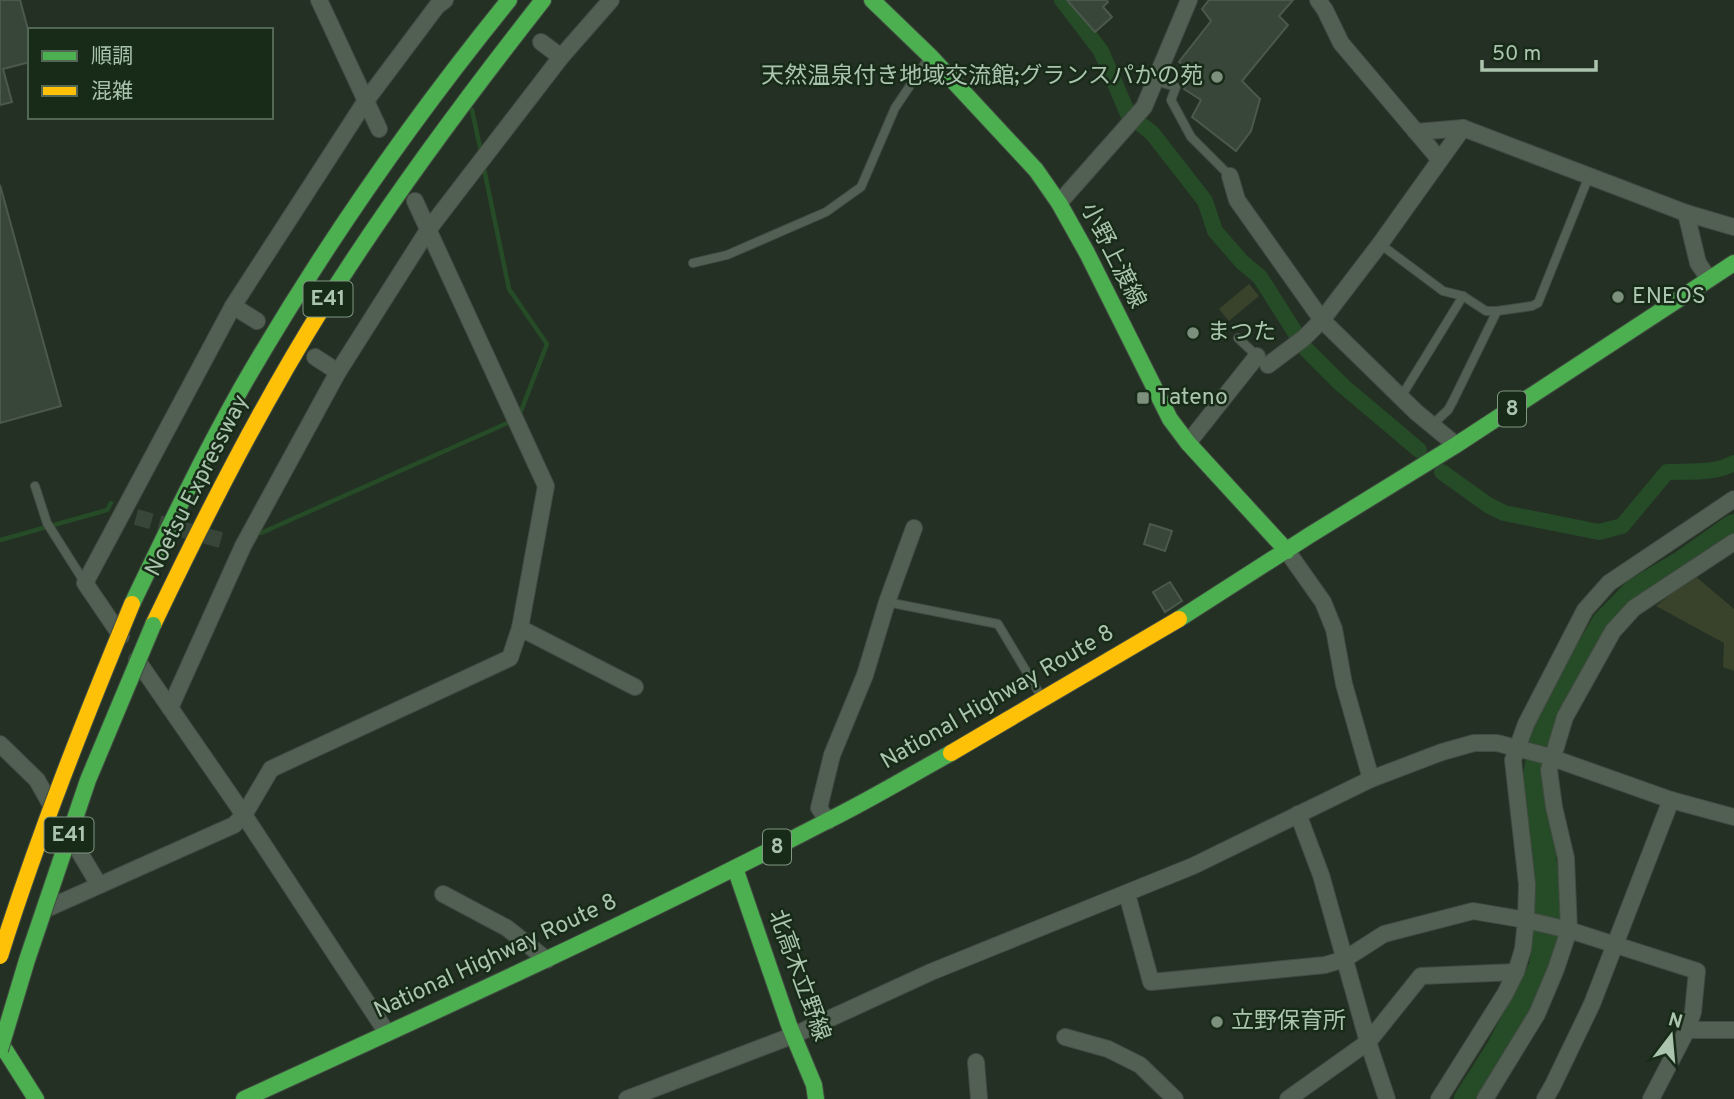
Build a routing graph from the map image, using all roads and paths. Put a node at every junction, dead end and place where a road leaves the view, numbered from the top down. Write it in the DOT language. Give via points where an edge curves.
graph roads {
  1 [pos="319,0"];
  2 [pos="445,0"];
  3 [pos="509,0"];
  4 [pos="544,0"];
  5 [pos="611,0"];
  6 [pos="872,0"];
  7 [pos="1189,0"];
  8 [pos="1318,0"];
  9 [pos="541,42"];
  10 [pos="929,56"];
  11 [pos="561,57"];
  12 [pos="1155,81"];
  13 [pos="365,102"];
  14 [pos="1463,128"];
  15 [pos="379,129"];
  16 [pos="1416,132"];
  17 [pos="1440,160"];
  18 [pos="1230,176"];
  19 [pos="1589,176"];
  20 [pos="415,201"];
  21 [pos="1059,203"];
  22 [pos="1686,213"];
  23 [pos="1734,228"];
  24 [pos="428,230"];
  25 [pos="1380,244"];
  26 [pos="693,263"];
  27 [pos="1734,263"];
  28 [pos="1709,279"];
  29 [pos="1463,296"];
  30 [pos="233,306"];
  31 [pos="1497,312"];
  32 [pos="1322,320"];
  33 [pos="257,321"];
  34 [pos="1238,338"];
  35 [pos="315,357"];
  36 [pos="1263,360"];
  37 [pos="338,372"];
  38 [pos="1401,397"];
  39 [pos="1432,425"];
  40 [pos="1188,443"];
  41 [pos="1456,445"];
  42 [pos="35,486"];
  43 [pos="1734,499"];
  44 [pos="914,528"];
  45 [pos="1734,542"];
  46 [pos="1287,551"];
  47 [pos="85,583"];
  48 [pos="887,602"];
  49 [pos="520,628"];
  50 [pos="635,687"];
  51 [pos="1043,700"];
  52 [pos="170,708"];
  53 [pos="0,744"];
  54 [pos="1521,749"];
  55 [pos="1550,757"];
  56 [pos="1371,779"];
  57 [pos="1671,800"];
  58 [pos="1298,814"];
  59 [pos="244,816"];
  60 [pos="1734,817"];
  61 [pos="828,821"];
  62 [pos="735,868"];
  63 [pos="99,886"];
  64 [pos="443,894"];
  65 [pos="1127,894"];
  66 [pos="1530,921"];
  67 [pos="0,930"];
  68 [pos="1565,930"];
  69 [pos="1616,945"];
  70 [pos="0,956"];
  71 [pos="1345,959"];
  72 [pos="547,960"];
  73 [pos="1516,972"];
  74 [pos="1687,1030"];
  75 [pos="1734,1030"];
  76 [pos="387,1033"];
  77 [pos="794,1035"];
  78 [pos="1065,1037"];
  79 [pos="0,1042"];
  80 [pos="1368,1042"];
  81 [pos="0,1050"];
  82 [pos="976,1062"];
  83 [pos="36,1099"];
  84 [pos="244,1099"];
  85 [pos="627,1099"];
  86 [pos="816,1099"];
  87 [pos="979,1099"];
  88 [pos="1175,1099"];
  89 [pos="1288,1099"];
  90 [pos="1387,1099"];
  91 [pos="1439,1099"];
  92 [pos="1485,1099"];
  93 [pos="1545,1099"];
  94 [pos="1651,1099"];
  1 -- 13 [label="street"];
  2 -- 13 [label="street"];
  3 -- 70 [label="main road, Noetsu Expressway / E41, bridge" via="353,208 209,448 132,604 65,767"];
  4 -- 81 [label="main road, Noetsu Expressway / E41, bridge" via="376,224 276,384 231,466 153,625 88,780"];
  5 -- 11 [label="street"];
  6 -- 10 [label="main road, 小野上渡線"];
  7 -- 12 [label="street"];
  8 -- 16 [label="street" via="1341,43"];
  9 -- 11 [label="street"];
  10 -- 21 [label="main road, 小野上渡線" via="1018,149"];
  10 -- 26 [label="lane" via="895,108 861,187 826,212 727,255"];
  11 -- 24 [label="street"];
  12 -- 18 [label="lane" via="1176,87 1171,100 1191,137"];
  12 -- 21 [label="street" via="1144,107"];
  13 -- 15 [label="street"];
  13 -- 30 [label="street"];
  14 -- 16 [label="street"];
  14 -- 17 [label="street"];
  14 -- 19 [label="street"];
  16 -- 17 [label="street"];
  17 -- 25 [label="street"];
  18 -- 32 [label="street" via="1237,200"];
  19 -- 22 [label="street"];
  19 -- 31 [label="lane" via="1538,303"];
  20 -- 24 [label="street"];
  21 -- 40 [label="main road, 小野上渡線" via="1170,419"];
  22 -- 23 [label="street"];
  22 -- 28 [label="street" via="1698,263"];
  24 -- 37 [label="street"];
  24 -- 49 [label="street" via="547,486"];
  25 -- 29 [label="lane" via="1443,291"];
  25 -- 32 [label="street"];
  27 -- 28 [label="main road, National Highway Route 8 / 8"];
  28 -- 41 [label="main road, National Highway Route 8 / 8"];
  29 -- 31 [label="lane" via="1486,311"];
  29 -- 38 [label="lane"];
  30 -- 33 [label="street"];
  30 -- 47 [label="street" via="128,515"];
  31 -- 39 [label="lane" via="1448,410"];
  32 -- 36 [label="street" via="1272,360"];
  32 -- 38 [label="street"];
  34 -- 36 [label="lane"];
  35 -- 37 [label="street"];
  36 -- 40 [label="street"];
  37 -- 52 [label="street" via="236,544"];
  38 -- 39 [label="street"];
  39 -- 41 [label="street"];
  40 -- 46 [label="main road, 小野上渡線"];
  41 -- 46 [label="main road, National Highway Route 8 / 8"];
  42 -- 47 [label="lane" via="47,523"];
  43 -- 54 [label="street" via="1609,583 1585,610 1525,724"];
  44 -- 48 [label="street"];
  45 -- 55 [label="street" via="1634,608 1613,631 1565,717"];
  46 -- 51 [label="main road, National Highway Route 8 / 8"];
  46 -- 56 [label="street" via="1322,602 1334,629"];
  47 -- 52 [label="street"];
  48 -- 51 [label="lane" via="998,624"];
  48 -- 61 [label="street" via="865,675 832,755 819,808"];
  49 -- 50 [label="street"];
  49 -- 59 [label="street" via="510,658 271,769"];
  51 -- 61 [label="main road, National Highway Route 8 / 8"];
  52 -- 59 [label="street"];
  53 -- 63 [label="street" via="37,780"];
  54 -- 55 [label="street"];
  54 -- 56 [label="street" via="1474,743"];
  54 -- 66 [label="street" via="1513,760"];
  55 -- 57 [label="street"];
  55 -- 68 [label="street" via="1554,807 1566,858"];
  56 -- 58 [label="street"];
  57 -- 60 [label="street"];
  57 -- 69 [label="street"];
  58 -- 65 [label="street"];
  58 -- 71 [label="street"];
  59 -- 63 [label="street" via="234,825"];
  59 -- 76 [label="street"];
  61 -- 62 [label="main road, National Highway Route 8 / 8"];
  62 -- 72 [label="main road, National Highway Route 8 / 8"];
  62 -- 77 [label="main road, 北高木立野線"];
  63 -- 67 [label="street"];
  64 -- 72 [label="street" via="507,928"];
  65 -- 71 [label="street" via="1151,982 1325,965"];
  65 -- 77 [label="street" via="931,972"];
  66 -- 68 [label="street"];
  66 -- 71 [label="street" via="1473,911 1384,934"];
  66 -- 73 [label="street"];
  68 -- 69 [label="street"];
  68 -- 92 [label="street" via="1556,970 1537,1014"];
  69 -- 74 [label="street" via="1697,971"];
  69 -- 93 [label="street"];
  71 -- 80 [label="street"];
  72 -- 76 [label="main road, National Highway Route 8 / 8"];
  73 -- 80 [label="street" via="1421,976"];
  73 -- 91 [label="street"];
  74 -- 75 [label="street"];
  74 -- 94 [label="street"];
  76 -- 84 [label="main road, National Highway Route 8 / 8"];
  77 -- 85 [label="street"];
  77 -- 86 [label="main road, 北高木立野線"];
  78 -- 88 [label="street" via="1108,1049 1140,1065"];
  79 -- 83 [label="main road"];
  80 -- 89 [label="street"];
  80 -- 90 [label="street"];
  82 -- 87 [label="street"];
}
